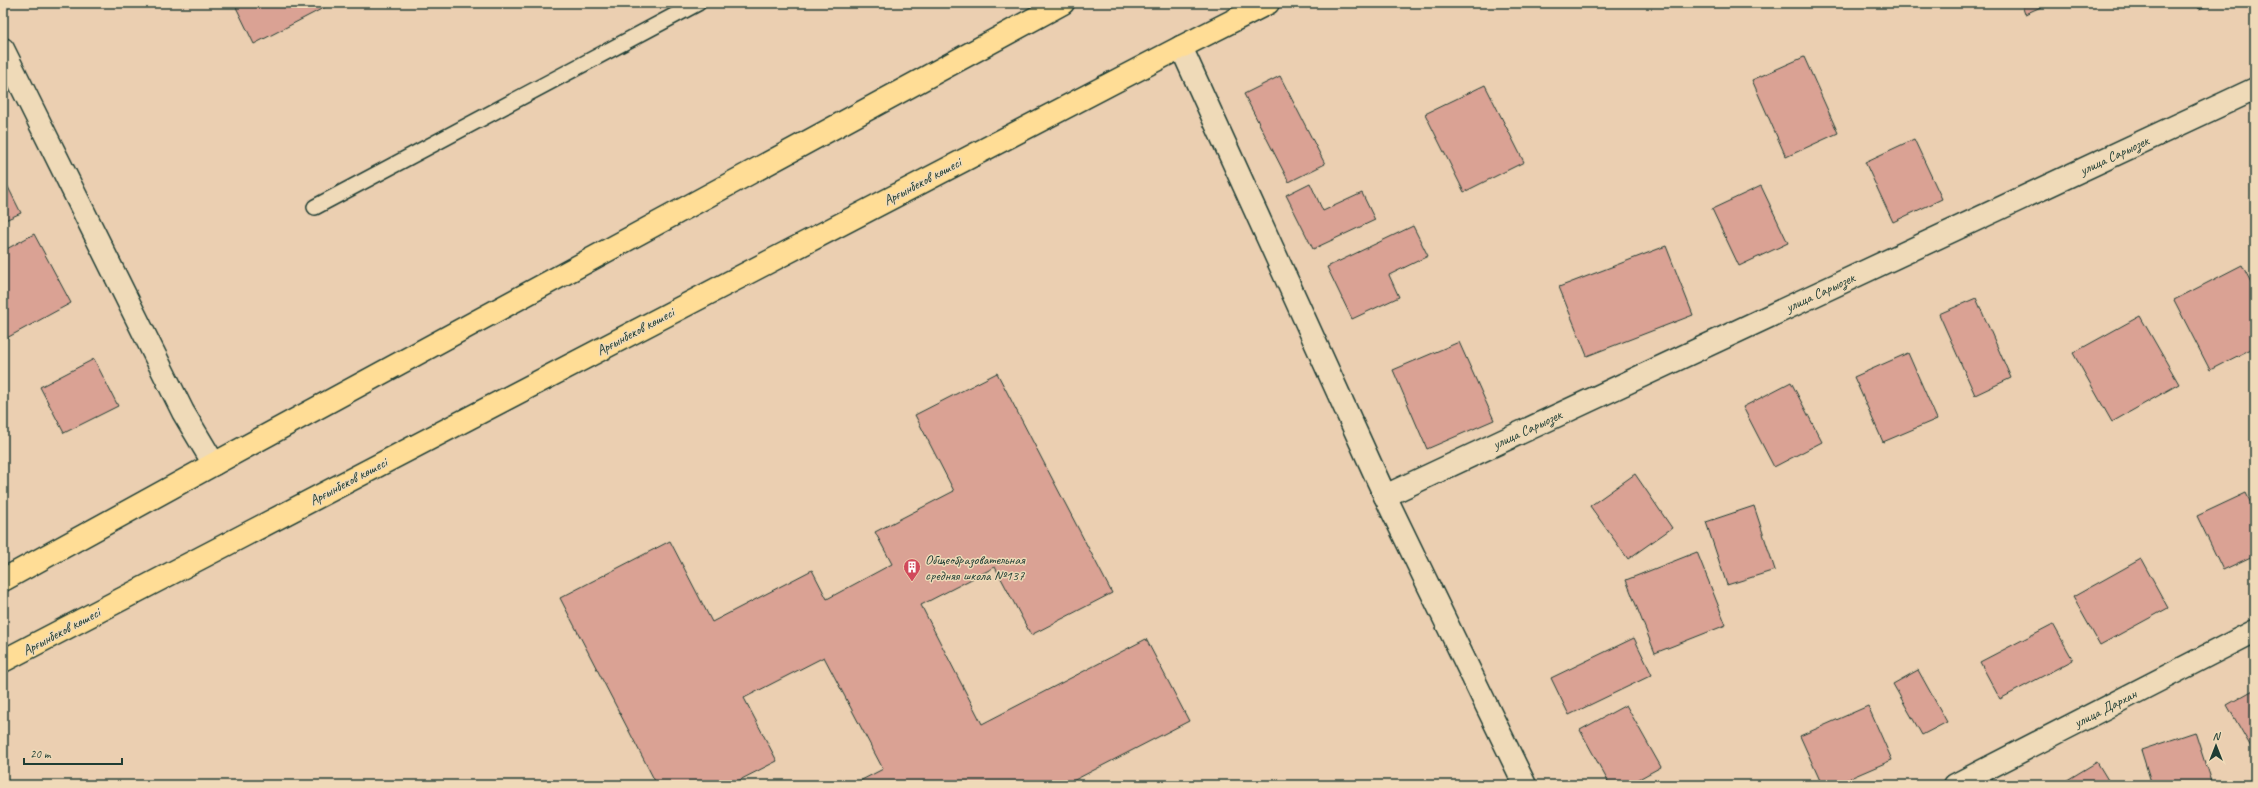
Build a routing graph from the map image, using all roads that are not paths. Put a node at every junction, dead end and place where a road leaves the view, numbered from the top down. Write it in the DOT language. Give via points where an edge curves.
graph roads {
  1 [pos="698,3"];
  2 [pos="1063,3"];
  3 [pos="1268,3"];
  4 [pos="1181,47"];
  5 [pos="3,49"];
  6 [pos="2255,89"];
  7 [pos="315,206"];
  8 [pos="214,464"];
  9 [pos="1385,496"];
  10 [pos="3,580"];
  11 [pos="2255,630"];
  12 [pos="3,661"];
  13 [pos="1525,785"];
  14 [pos="1955,785"];
  1 -- 7 [label="lane"];
  2 -- 8 [label="main road"];
  3 -- 4 [label="main road, Арғынбеков көшесі"];
  4 -- 9 [label="street"];
  4 -- 12 [label="main road, Арғынбеков көшесі"];
  5 -- 8 [label="street" via="183,412"];
  6 -- 9 [label="street, улица Сарыозек"];
  8 -- 10 [label="main road"];
  9 -- 13 [label="street"];
  11 -- 14 [label="street, улица Дархан"];
}
